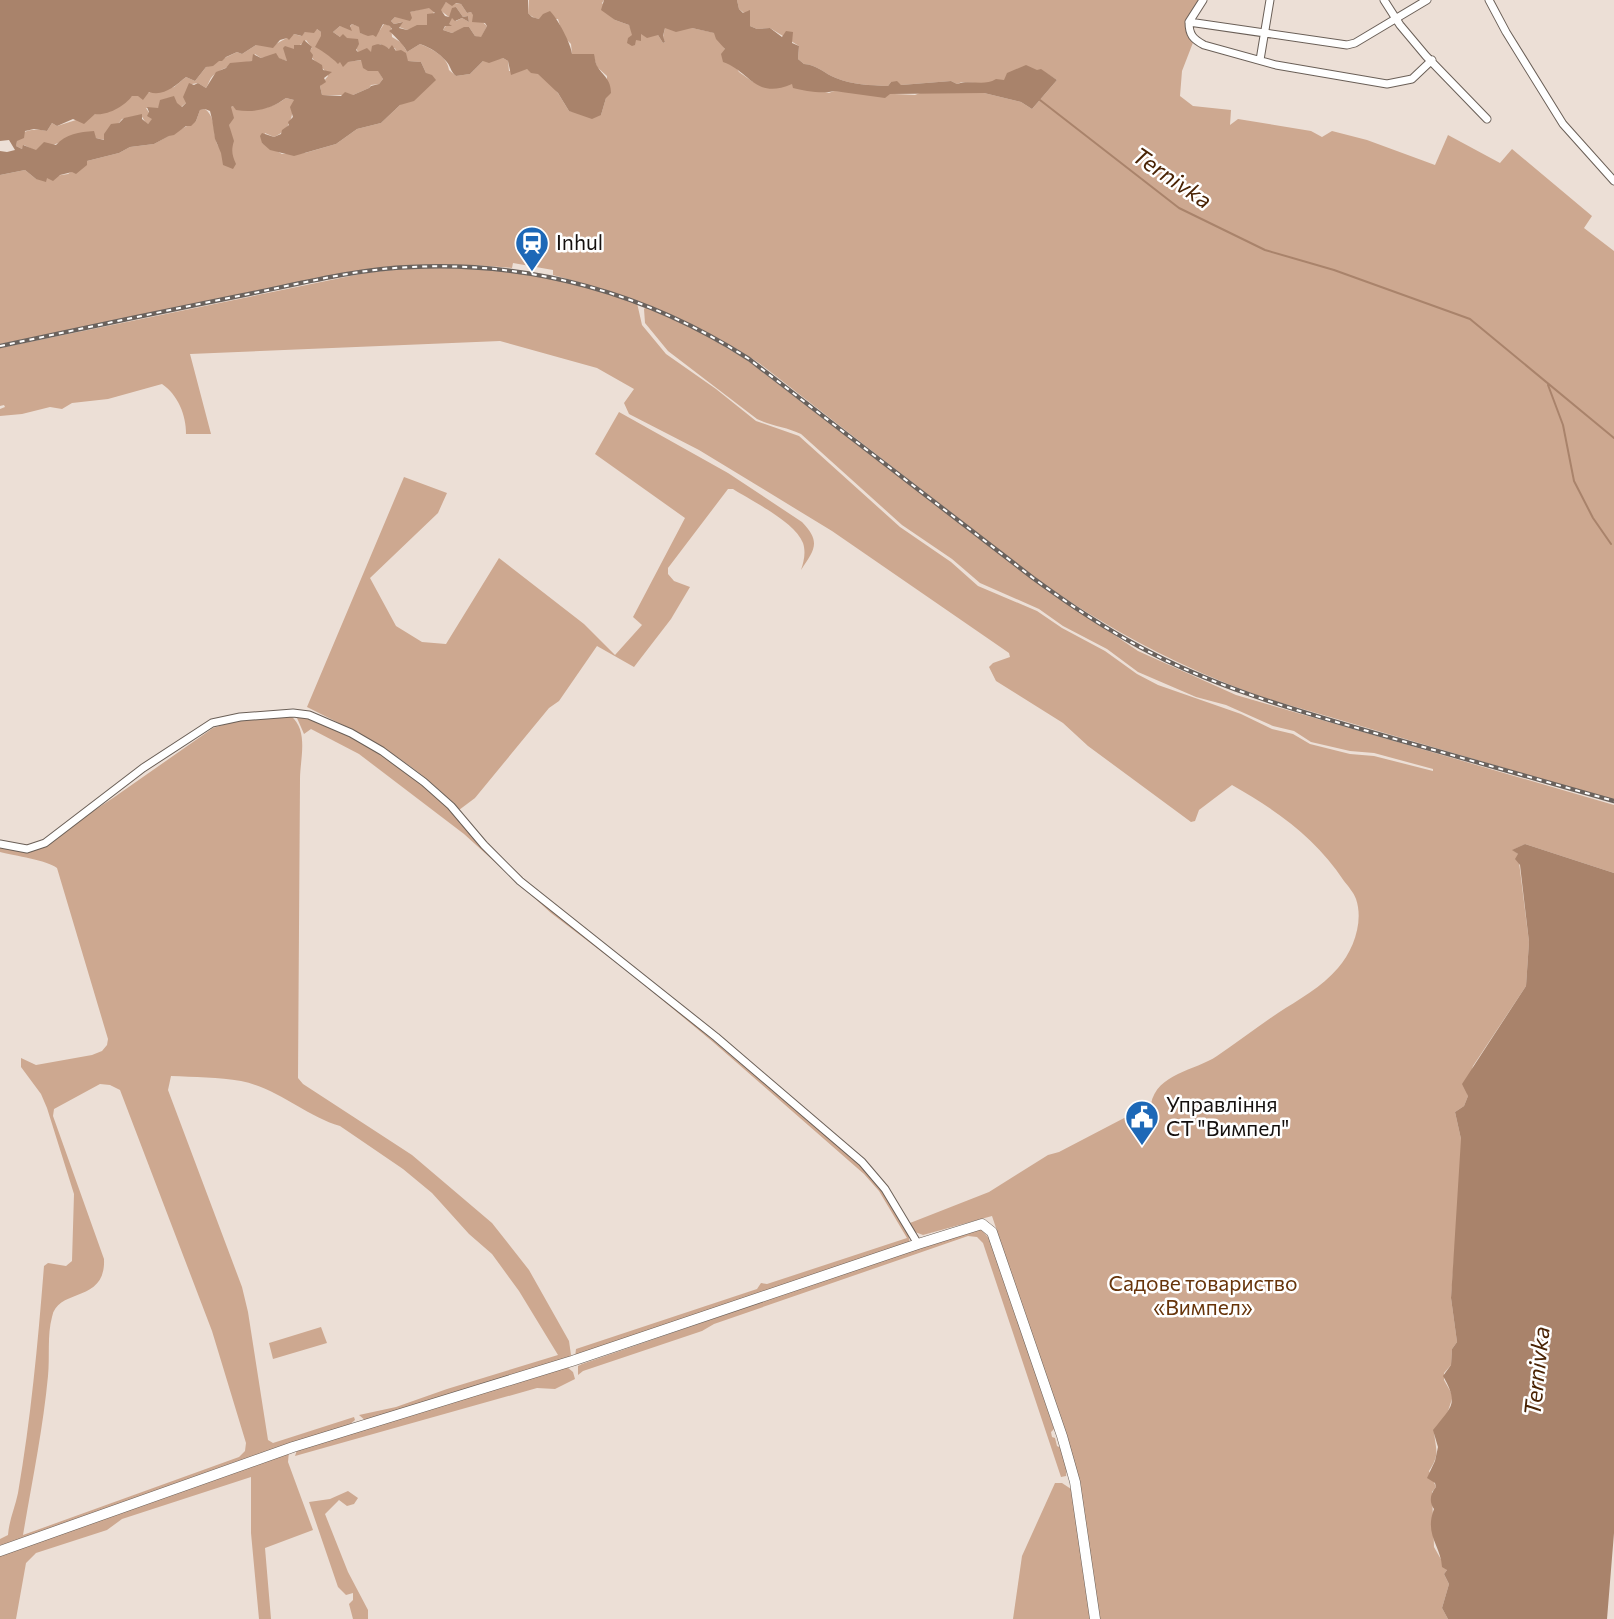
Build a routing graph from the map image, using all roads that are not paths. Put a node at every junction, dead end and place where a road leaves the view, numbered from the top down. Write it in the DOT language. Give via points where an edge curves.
graph roads {
  1 [pos="1203,0"];
  2 [pos="1269,0"];
  3 [pos="1384,0"];
  4 [pos="1427,0"];
  5 [pos="1489,0"];
  6 [pos="1396,18"];
  7 [pos="1189,22"];
  8 [pos="1265,34"];
  9 [pos="1260,60"];
  10 [pos="1432,60"];
  11 [pos="1487,119"];
  12 [pos="1614,181"];
  13 [pos="0,845"];
  14 [pos="918,1244"];
  15 [pos="0,1551"];
  16 [pos="1095,1619"];
  1 -- 7 [label="street"];
  2 -- 8 [label="street"];
  3 -- 6 [label="street"];
  4 -- 6 [label="street"];
  5 -- 12 [label="street" via="1563,124"];
  6 -- 8 [label="street" via="1347,45"];
  6 -- 10 [label="street"];
  7 -- 8 [label="street"];
  7 -- 9 [label="street" via="1194,40"];
  8 -- 9 [label="street"];
  9 -- 10 [label="street" via="1387,84 1412,79"];
  10 -- 11 [label="street"];
  13 -- 14 [label="street" via="26,849 45,843 143,768 212,723 293,713 351,733 424,782 520,881 654,986 862,1163 885,1189"];
  14 -- 15 [label="street" via="572,1361 293,1447"];
  14 -- 16 [label="street" via="978,1224 992,1233 1075,1482"];
}
